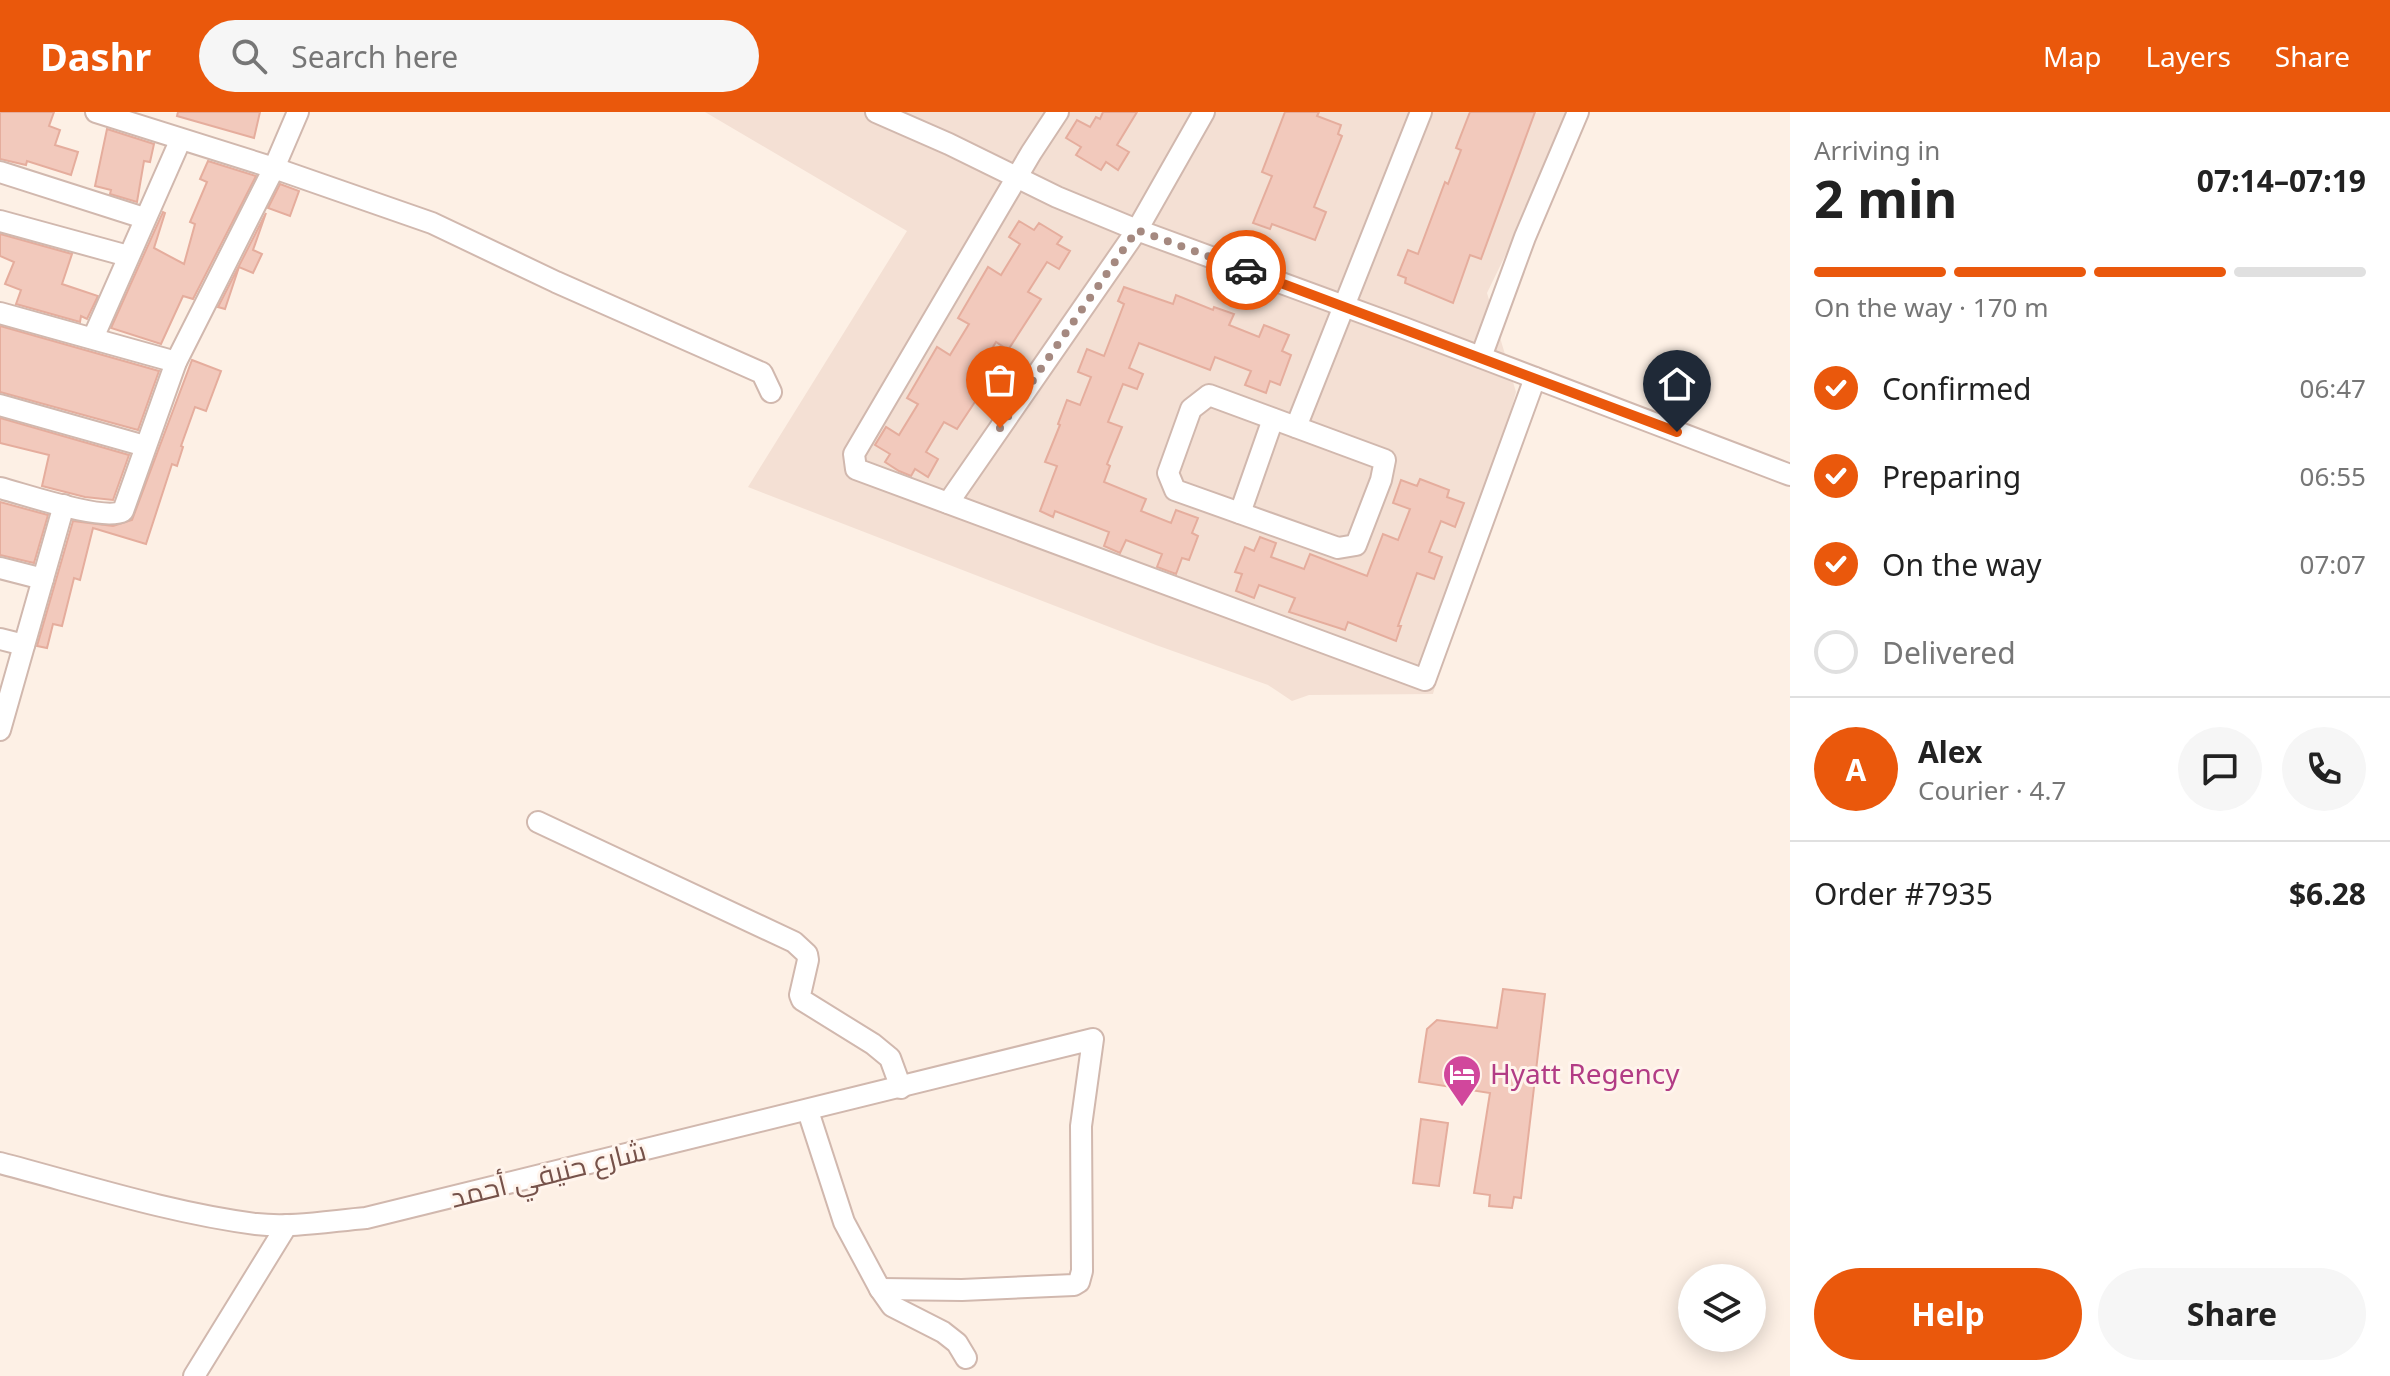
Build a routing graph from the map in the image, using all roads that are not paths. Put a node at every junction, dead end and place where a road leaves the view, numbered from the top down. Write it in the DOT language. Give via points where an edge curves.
graph roads {
  1 [pos="96,112"];
  2 [pos="298,112"];
  3 [pos="1058,112"];
  4 [pos="1204,112"];
  5 [pos="1421,112"];
  6 [pos="1578,112"];
  7 [pos="886,114"];
  8 [pos="180,141"];
  9 [pos="274,168"];
  10 [pos="0,172"];
  11 [pos="1017,179"];
  12 [pos="144,218"];
  13 [pos="0,221"];
  14 [pos="1137,230"];
  15 [pos="128,256"];
  16 [pos="1343,307"];
  17 [pos="0,313"];
  18 [pos="93,338"];
  19 [pos="1481,357"];
  20 [pos="176,362"];
  21 [pos="1535,378"];
  22 [pos="771,392"];
  23 [pos="0,405"];
  24 [pos="1273,419"];
  25 [pos="1296,427"];
  26 [pos="145,446"];
  27 [pos="1790,475"];
  28 [pos="0,488"];
  29 [pos="948,503"];
  30 [pos="64,505"];
  31 [pos="1240,513"];
  32 [pos="0,568"];
  33 [pos="43,579"];
  34 [pos="0,639"];
  35 [pos="24,645"];
  36 [pos="0,730"];
  37 [pos="538,822"];
  38 [pos="901,1088"];
  39 [pos="808,1111"];
  40 [pos="0,1163"];
  41 [pos="287,1225"];
  42 [pos="880,1289"];
  43 [pos="966,1358"];
  44 [pos="194,1376"];
  1 -- 8 [label="street"];
  2 -- 9 [label="street"];
  3 -- 11 [label="street"];
  4 -- 14 [label="street"];
  5 -- 16 [label="street"];
  6 -- 19 [label="street"];
  7 -- 11 [label="street"];
  8 -- 9 [label="street"];
  8 -- 12 [label="street"];
  9 -- 20 [label="street"];
  9 -- 22 [label="street" via="432,223 762,373"];
  10 -- 12 [label="street"];
  11 -- 14 [label="street"];
  11 -- 29 [label="street" via="854,454 856,469"];
  12 -- 15 [label="street"];
  13 -- 15 [label="street"];
  14 -- 16 [label="street"];
  14 -- 29 [label="street"];
  15 -- 18 [label="street"];
  16 -- 19 [label="street"];
  16 -- 25 [label="street"];
  17 -- 18 [label="street"];
  18 -- 20 [label="street"];
  19 -- 21 [label="street"];
  20 -- 26 [label="street"];
  21 -- 27 [label="street"];
  21 -- 29 [label="street" via="1425,680"];
  23 -- 26 [label="street"];
  24 -- 25 [label="street"];
  24 -- 31 [label="street"];
  24 -- 31 [label="street" via="1209,395 1191,409 1177,447 1168,473 1175,490"];
  25 -- 31 [label="street" via="1385,460 1356,545 1338,548"];
  26 -- 30 [label="street" via="123,511 111,515"];
  28 -- 30 [label="street"];
  30 -- 33 [label="street"];
  32 -- 33 [label="street"];
  33 -- 35 [label="street"];
  34 -- 35 [label="street"];
  35 -- 36 [label="street"];
  37 -- 38 [label="street" via="794,942 807,954 802,1000 890,1058"];
  38 -- 39 [label="street, شارع حنيفي أحمد"];
  38 -- 42 [label="street, شارع حنيفي أحمد" via="1093,1039 1081,1126 1082,1271 1074,1285"];
  39 -- 41 [label="street, شارع حنيفي أحمد" via="366,1218"];
  39 -- 42 [label="street" via="844,1222"];
  40 -- 41 [label="street, شارع حنيفي أحمد" via="193,1213"];
  41 -- 44 [label="street"];
  42 -- 43 [label="street" via="892,1306 957,1343"];
}
